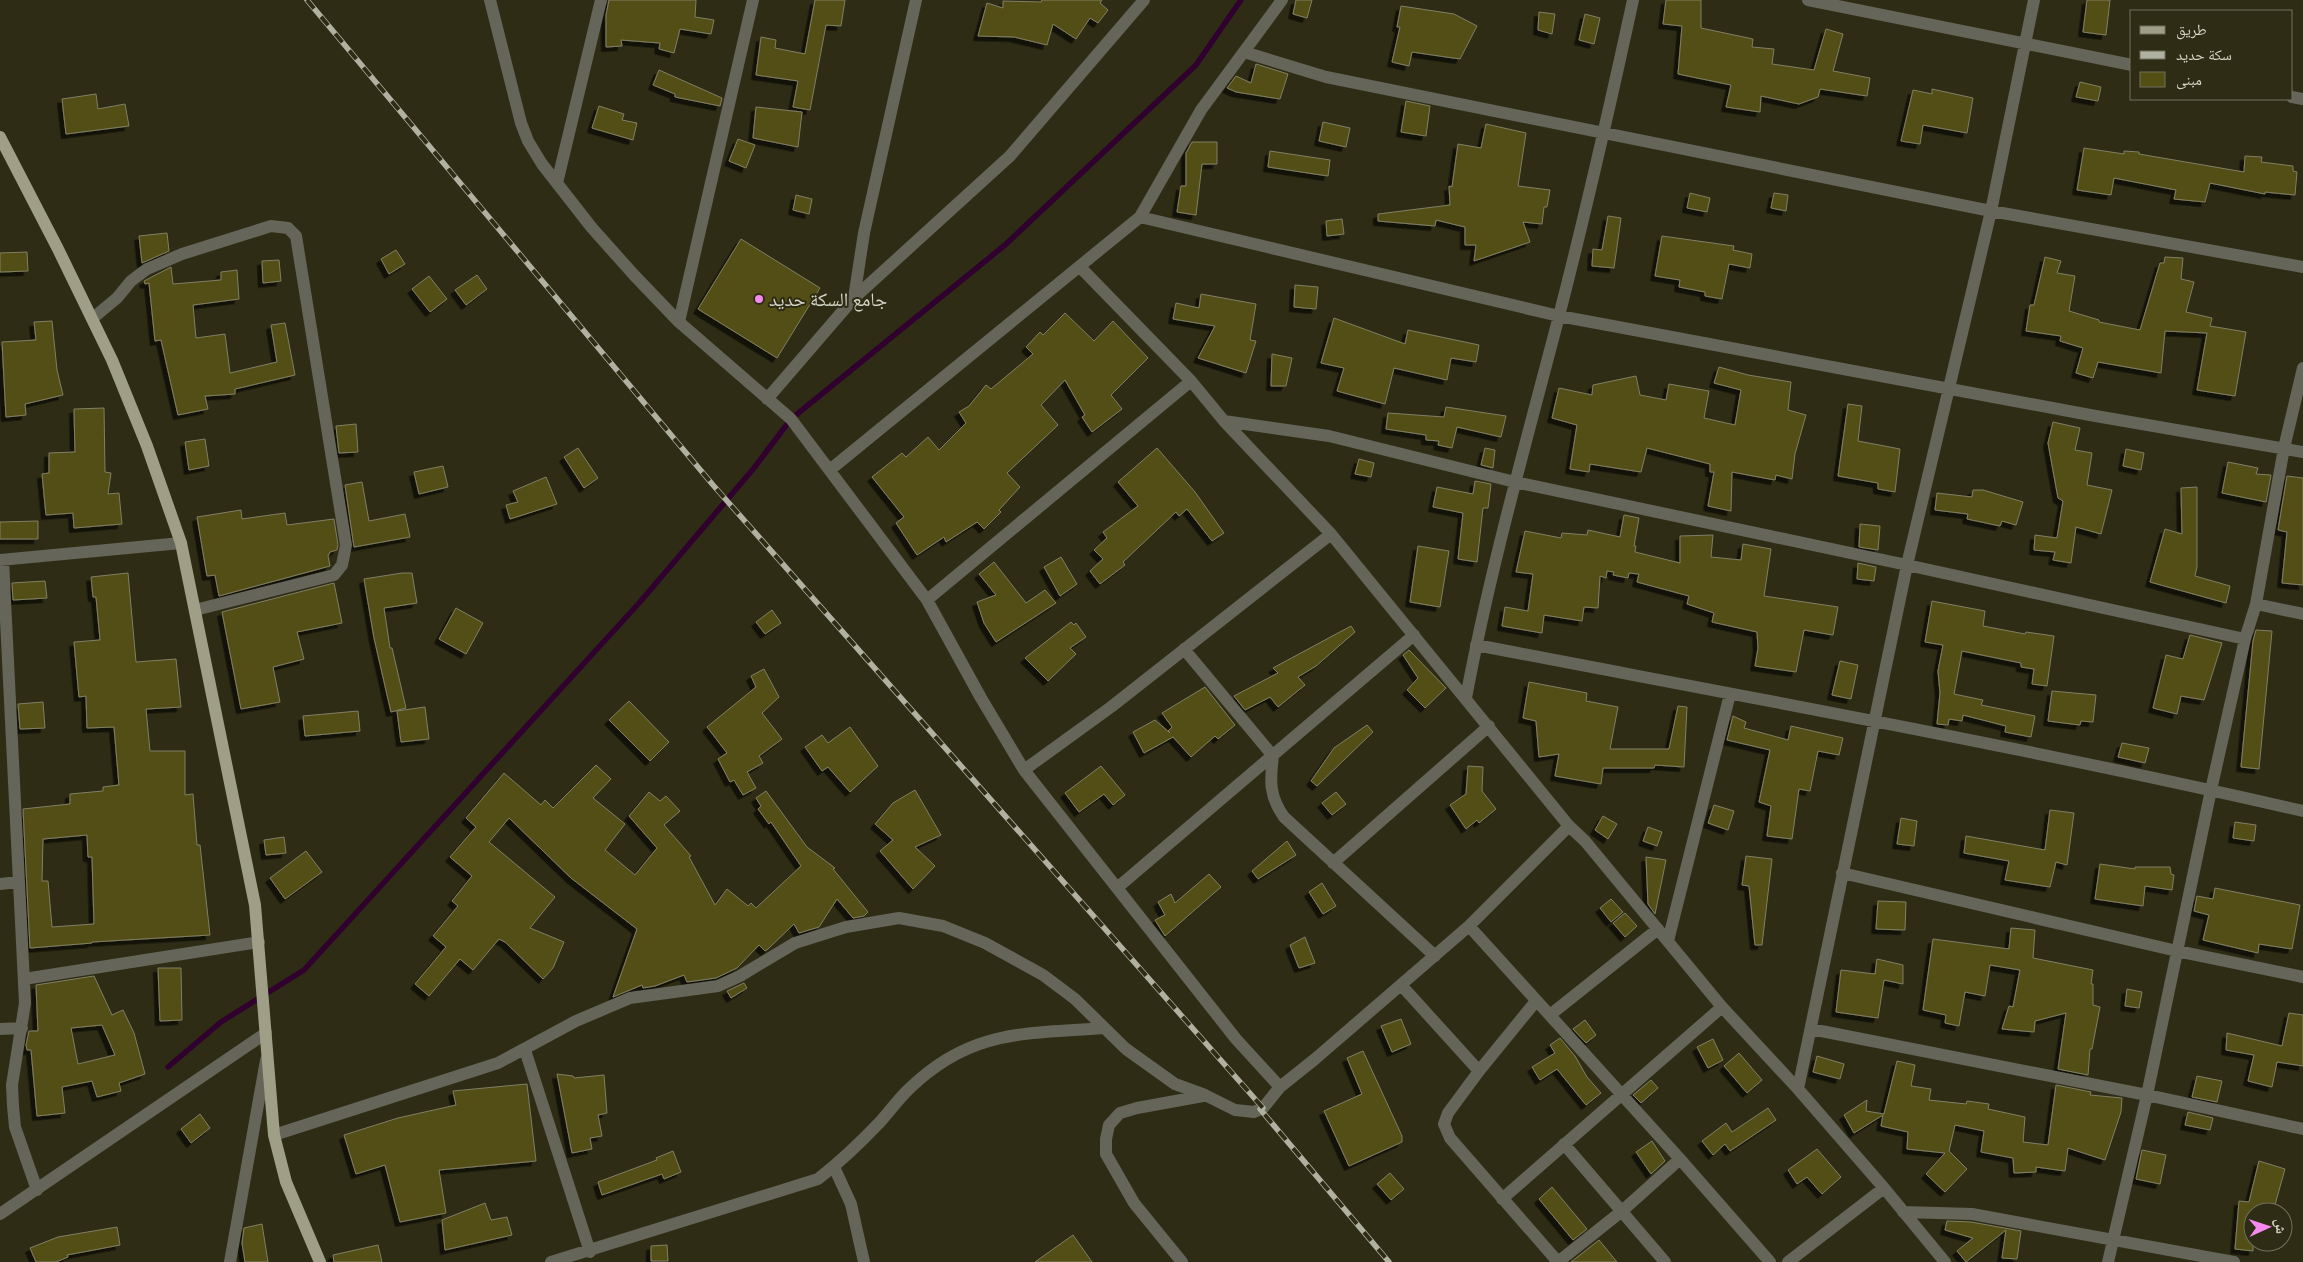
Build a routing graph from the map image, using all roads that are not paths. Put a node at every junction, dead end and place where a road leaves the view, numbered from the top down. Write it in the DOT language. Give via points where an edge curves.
graph roads {
  1 [pos="490,0"];
  2 [pos="601,0"];
  3 [pos="753,0"];
  4 [pos="916,0"];
  5 [pos="1144,0"];
  6 [pos="1282,0"];
  7 [pos="1633,0"];
  8 [pos="1808,0"];
  9 [pos="2034,0"];
  10 [pos="2025,44"];
  11 [pos="1244,52"];
  12 [pos="2130,65"];
  13 [pos="1604,134"];
  14 [pos="0,137"];
  15 [pos="4,154"];
  16 [pos="558,183"];
  17 [pos="1992,211"];
  18 [pos="1140,217"];
  19 [pos="1080,267"];
  20 [pos="2303,267"];
  21 [pos="854,298"];
  22 [pos="1559,316"];
  23 [pos="93,318"];
  24 [pos="679,322"];
  25 [pos="2303,368"];
  26 [pos="1191,381"];
  27 [pos="1947,388"];
  28 [pos="767,399"];
  29 [pos="1224,422"];
  30 [pos="2284,448"];
  31 [pos="2303,452"];
  32 [pos="831,469"];
  33 [pos="1515,482"];
  34 [pos="1331,534"];
  35 [pos="181,543"];
  36 [pos="1,560"];
  37 [pos="1907,565"];
  38 [pos="927,600"];
  39 [pos="2256,604"];
  40 [pos="195,610"];
  41 [pos="2303,614"];
  42 [pos="1414,635"];
  43 [pos="2246,639"];
  44 [pos="1476,645"];
  45 [pos="1184,649"];
  46 [pos="1730,694"];
  47 [pos="1466,698"];
  48 [pos="1874,722"];
  49 [pos="1489,726"];
  50 [pos="5,733"];
  51 [pos="1273,756"];
  52 [pos="1024,770"];
  53 [pos="2211,790"];
  54 [pos="2303,811"];
  55 [pos="1569,826"];
  56 [pos="1333,863"];
  57 [pos="1842,873"];
  58 [pos="18,882"];
  59 [pos="0,884"];
  60 [pos="1117,888"];
  61 [pos="1469,926"];
  62 [pos="1658,929"];
  63 [pos="1668,941"];
  64 [pos="259,942"];
  65 [pos="2178,951"];
  66 [pos="1435,956"];
  67 [pos="2303,977"];
  68 [pos="24,979"];
  69 [pos="1402,986"];
  70 [pos="1536,1001"];
  71 [pos="1722,1007"];
  72 [pos="1550,1015"];
  73 [pos="22,1028"];
  74 [pos="1104,1028"];
  75 [pos="0,1029"];
  76 [pos="1811,1029"];
  77 [pos="266,1033"];
  78 [pos="268,1048"];
  79 [pos="525,1050"];
  80 [pos="1479,1071"];
  81 [pos="1280,1087"];
  82 [pos="1798,1089"];
  83 [pos="1205,1095"];
  84 [pos="1622,1095"];
  85 [pos="2147,1095"];
  86 [pos="2303,1129"];
  87 [pos="274,1135"];
  88 [pos="1564,1144"];
  89 [pos="1680,1158"];
  90 [pos="834,1167"];
  91 [pos="1884,1188"];
  92 [pos="37,1190"];
  93 [pos="1502,1199"];
  94 [pos="1622,1211"];
  95 [pos="1903,1212"];
  96 [pos="0,1214"];
  97 [pos="2113,1238"];
  98 [pos="590,1252"];
  99 [pos="230,1262"];
  100 [pos="320,1262"];
  101 [pos="551,1262"];
  102 [pos="864,1262"];
  103 [pos="1182,1262"];
  104 [pos="1558,1262"];
  105 [pos="1665,1262"];
  106 [pos="1770,1262"];
  107 [pos="1788,1262"];
  108 [pos="1945,1262"];
  109 [pos="2108,1262"];
  110 [pos="2234,1262"];
  1 -- 16 [label="street" via="528,141"];
  2 -- 16 [label="street"];
  3 -- 24 [label="street"];
  4 -- 21 [label="street" via="864,233"];
  5 -- 21 [label="street" via="1010,156"];
  6 -- 11 [label="street"];
  7 -- 13 [label="street"];
  8 -- 10 [label="street"];
  9 -- 10 [label="street"];
  10 -- 12 [label="street"];
  10 -- 17 [label="street"];
  11 -- 13 [label="street" via="1326,77"];
  11 -- 18 [label="street" via="1201,110"];
  13 -- 17 [label="street"];
  13 -- 22 [label="street"];
  14 -- 15 [label="main road"];
  15 -- 23 [label="main road"];
  16 -- 24 [label="street" via="592,228"];
  17 -- 20 [label="street"];
  17 -- 27 [label="street"];
  18 -- 19 [label="street"];
  18 -- 22 [label="street"];
  19 -- 26 [label="street"];
  19 -- 32 [label="street"];
  21 -- 28 [label="street"];
  22 -- 27 [label="street"];
  22 -- 33 [label="street"];
  23 -- 35 [label="main road" via="147,446"];
  23 -- 40 [label="street" via="131,281 165,260 271,226 288,228 296,236 346,555 334,575"];
  24 -- 28 [label="street"];
  25 -- 30 [label="street"];
  26 -- 29 [label="street"];
  26 -- 38 [label="street"];
  27 -- 30 [label="street"];
  27 -- 37 [label="street"];
  28 -- 32 [label="street" via="791,419"];
  29 -- 33 [label="street" via="1329,436"];
  29 -- 34 [label="street"];
  30 -- 31 [label="street"];
  30 -- 39 [label="street"];
  32 -- 38 [label="street"];
  33 -- 37 [label="street"];
  33 -- 44 [label="street"];
  34 -- 42 [label="street"];
  34 -- 45 [label="street"];
  35 -- 36 [label="street"];
  35 -- 40 [label="main road"];
  36 -- 50 [label="street"];
  37 -- 43 [label="street"];
  37 -- 48 [label="street"];
  38 -- 52 [label="street"];
  39 -- 41 [label="street"];
  39 -- 43 [label="street"];
  40 -- 64 [label="main road" via="250,876"];
  42 -- 47 [label="street"];
  42 -- 51 [label="street"];
  43 -- 53 [label="street"];
  44 -- 46 [label="street"];
  44 -- 47 [label="street"];
  45 -- 51 [label="street"];
  45 -- 52 [label="street"];
  46 -- 48 [label="street"];
  46 -- 63 [label="street"];
  47 -- 49 [label="street"];
  48 -- 53 [label="street"];
  48 -- 57 [label="street"];
  49 -- 55 [label="street"];
  49 -- 56 [label="street"];
  50 -- 58 [label="street"];
  51 -- 56 [label="street" via="1270,776 1273,802 1284,817"];
  51 -- 60 [label="street"];
  52 -- 60 [label="street"];
  53 -- 54 [label="street"];
  53 -- 65 [label="street"];
  55 -- 61 [label="street"];
  55 -- 62 [label="street"];
  56 -- 66 [label="street"];
  57 -- 65 [label="street"];
  57 -- 76 [label="street"];
  58 -- 59 [label="street"];
  58 -- 68 [label="street"];
  60 -- 81 [label="street" via="1236,1039"];
  61 -- 66 [label="street"];
  61 -- 70 [label="street"];
  62 -- 63 [label="street"];
  62 -- 72 [label="street"];
  63 -- 71 [label="street"];
  64 -- 68 [label="street"];
  64 -- 77 [label="main road"];
  65 -- 67 [label="street"];
  65 -- 85 [label="street"];
  66 -- 69 [label="street"];
  68 -- 73 [label="street"];
  69 -- 80 [label="street"];
  69 -- 81 [label="street"];
  70 -- 72 [label="street"];
  70 -- 80 [label="street"];
  71 -- 82 [label="street"];
  71 -- 84 [label="street"];
  72 -- 84 [label="street"];
  73 -- 75 [label="street"];
  73 -- 92 [label="street" via="12,1086 13,1106 15,1127"];
  74 -- 79 [label="street" via="1043,974 985,943 944,926 899,918 846,927 795,943 718,986 630,998 576,1021"];
  74 -- 83 [label="street" via="1126,1049 1175,1084"];
  74 -- 90 [label="street" via="1018,1034 979,1042 942,1060 909,1088"];
  76 -- 82 [label="street"];
  76 -- 85 [label="street"];
  77 -- 78 [label="main road"];
  77 -- 92 [label="street"];
  78 -- 87 [label="main road"];
  78 -- 99 [label="street"];
  79 -- 87 [label="street" via="498,1063"];
  79 -- 98 [label="street"];
  80 -- 93 [label="street" via="1448,1113 1444,1124 1450,1138"];
  81 -- 83 [label="street" via="1263,1108 1254,1112 1235,1110"];
  82 -- 91 [label="street"];
  83 -- 103 [label="street" via="1120,1113 1108,1125 1106,1139 1106,1154 1134,1203"];
  84 -- 88 [label="street"];
  84 -- 89 [label="street"];
  85 -- 86 [label="street"];
  85 -- 97 [label="street"];
  87 -- 100 [label="main road" via="286,1182"];
  88 -- 93 [label="street"];
  88 -- 94 [label="street"];
  89 -- 94 [label="street"];
  89 -- 106 [label="street"];
  90 -- 98 [label="street" via="818,1179"];
  90 -- 102 [label="street" via="851,1204"];
  91 -- 95 [label="street"];
  91 -- 107 [label="street"];
  92 -- 96 [label="street"];
  93 -- 104 [label="street"];
  94 -- 104 [label="street"];
  94 -- 105 [label="street"];
  95 -- 97 [label="street" via="1972,1214"];
  95 -- 108 [label="street"];
  97 -- 109 [label="street"];
  97 -- 110 [label="street"];
  98 -- 101 [label="street"];
}
